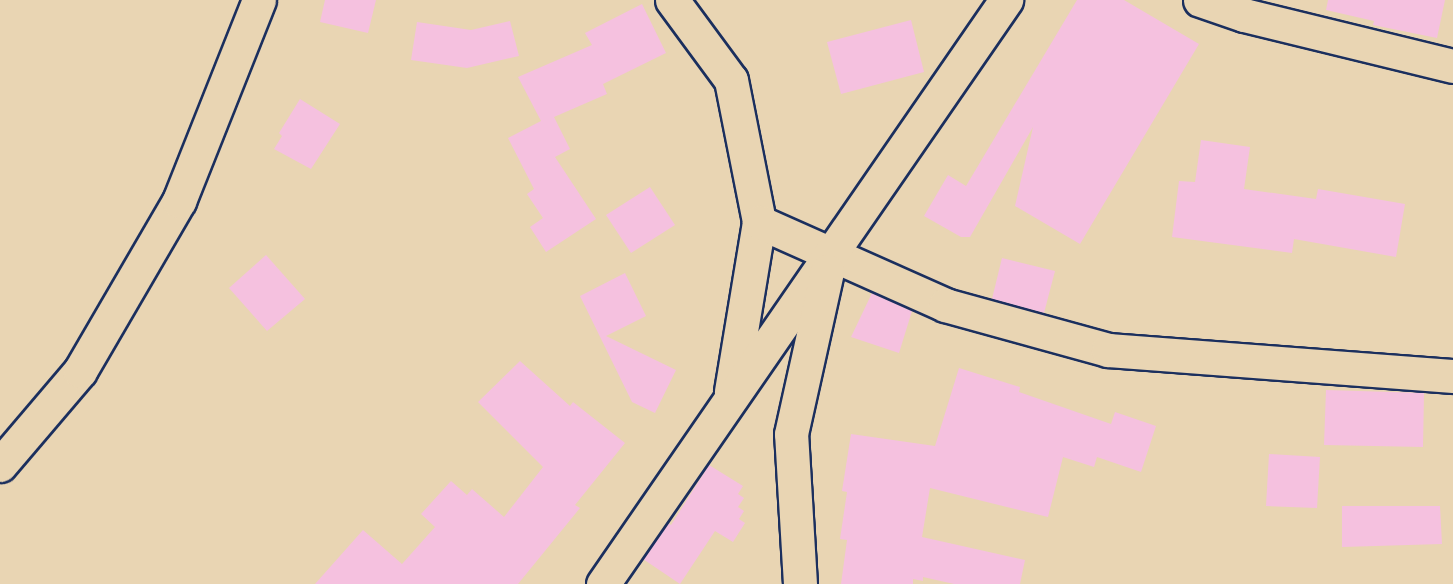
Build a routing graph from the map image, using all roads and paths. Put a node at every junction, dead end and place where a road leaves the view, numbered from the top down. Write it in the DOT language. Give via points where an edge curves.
graph roads {
  1 [pos="259,0"];
  2 [pos="672,0"];
  3 [pos="1200,0"];
  4 [pos="995,3"];
  5 [pos="1453,66"];
  6 [pos="759,222"];
  7 [pos="830,255"];
  8 [pos="1453,376"];
  9 [pos="730,400"];
  10 [pos="0,465"];
  11 [pos="603,584"];
  12 [pos="800,584"];
  1 -- 10 [label="street" via="179,201 80,371"];
  2 -- 6 [label="street" via="731,80"];
  3 -- 5 [label="street" via="1244,15"];
  4 -- 7 [label="street"];
  6 -- 7 [label="street"];
  6 -- 9 [label="street"];
  7 -- 8 [label="street" via="945,305 1108,351"];
  7 -- 9 [label="street"];
  7 -- 12 [label="street" via="791,434"];
  9 -- 11 [label="street"];
}
